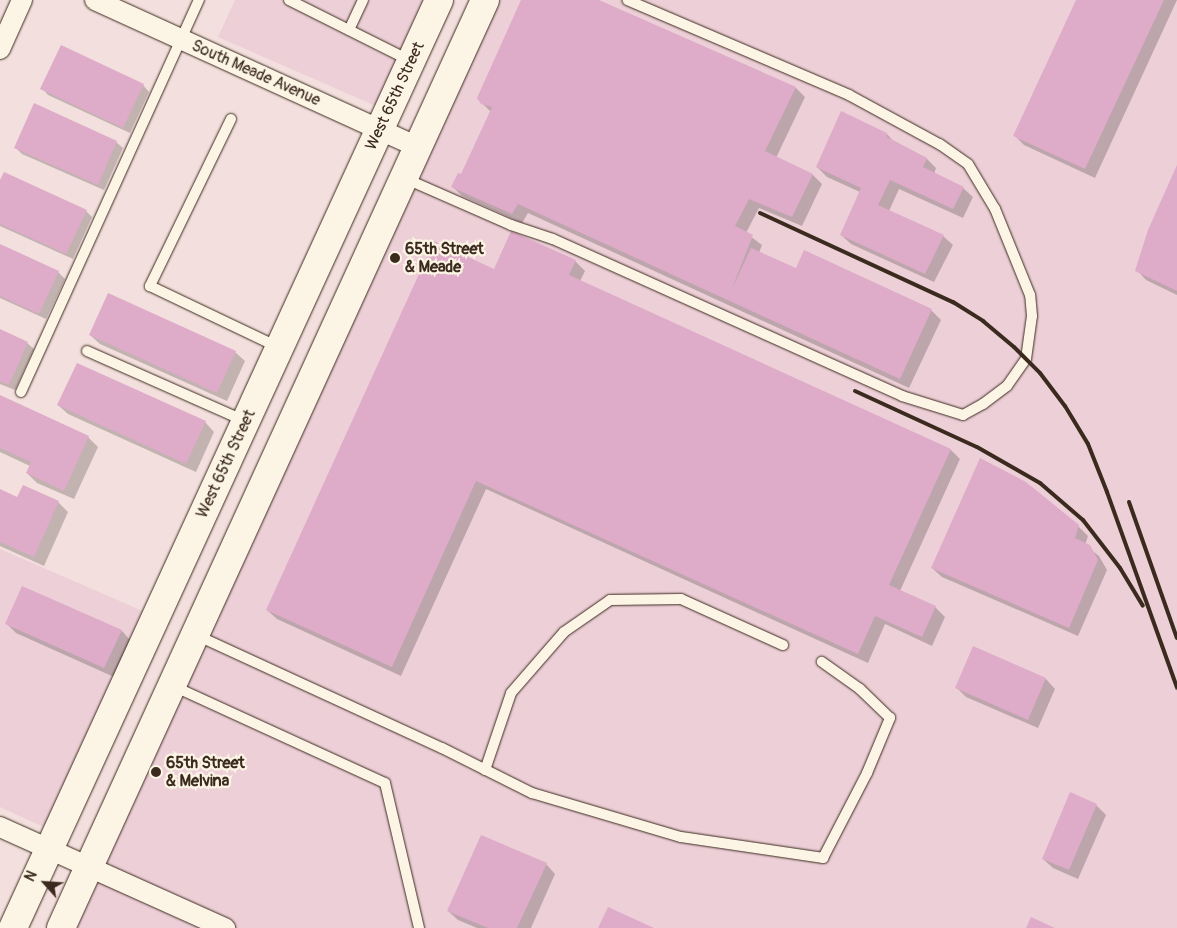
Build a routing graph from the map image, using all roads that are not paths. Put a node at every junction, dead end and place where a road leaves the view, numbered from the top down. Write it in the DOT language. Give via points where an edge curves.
graph roads {
  1 [pos="22,0"];
  2 [pos="94,0"];
  3 [pos="199,0"];
  4 [pos="290,0"];
  5 [pos="363,0"];
  6 [pos="440,0"];
  7 [pos="485,0"];
  8 [pos="628,0"];
  9 [pos="349,30"];
  10 [pos="181,40"];
  11 [pos="0,49"];
  12 [pos="412,61"];
  13 [pos="231,119"];
  14 [pos="380,130"];
  15 [pos="417,147"];
  16 [pos="404,177"];
  17 [pos="279,348"];
  18 [pos="87,351"];
  19 [pos="21,392"];
  20 [pos="246,422"];
  21 [pos="195,635"];
  22 [pos="783,645"];
  23 [pos="822,662"];
  24 [pos="172,686"];
  25 [pos="485,770"];
  26 [pos="0,827"];
  27 [pos="49,849"];
  28 [pos="89,867"];
  29 [pos="13,928"];
  30 [pos="61,928"];
  31 [pos="225,928"];
  32 [pos="419,928"];
  1 -- 11 [label="street"];
  2 -- 10 [label="street, South Meade Avenue"];
  3 -- 10 [label="lane"];
  4 -- 9 [label="lane"];
  5 -- 9 [label="lane"];
  6 -- 12 [label="street, West 65th Street"];
  7 -- 15 [label="street"];
  8 -- 16 [label="lane" via="849,95 939,144 968,164 996,209 1030,295 1032,316 1026,358 1007,386 963,414 902,396 553,239 511,225"];
  9 -- 12 [label="lane"];
  10 -- 14 [label="street, South Meade Avenue"];
  10 -- 19 [label="lane"];
  12 -- 14 [label="street, West 65th Street"];
  13 -- 17 [label="lane" via="150,286"];
  14 -- 15 [label="street, South Meade Avenue"];
  14 -- 17 [label="street, West 65th Street"];
  15 -- 16 [label="street"];
  16 -- 21 [label="street"];
  17 -- 20 [label="street, West 65th Street"];
  18 -- 20 [label="lane"];
  20 -- 27 [label="street, West 65th Street"];
  21 -- 24 [label="street"];
  21 -- 25 [label="lane"];
  22 -- 25 [label="lane" via="682,599 610,600 564,632 511,692"];
  23 -- 25 [label="lane" via="860,689 890,718 867,773 822,858 681,837 532,793"];
  24 -- 28 [label="street"];
  24 -- 32 [label="lane" via="385,783"];
  26 -- 27 [label="street"];
  27 -- 28 [label="street"];
  27 -- 29 [label="street, West 65th Street"];
  28 -- 30 [label="street"];
  28 -- 31 [label="street"];
}
